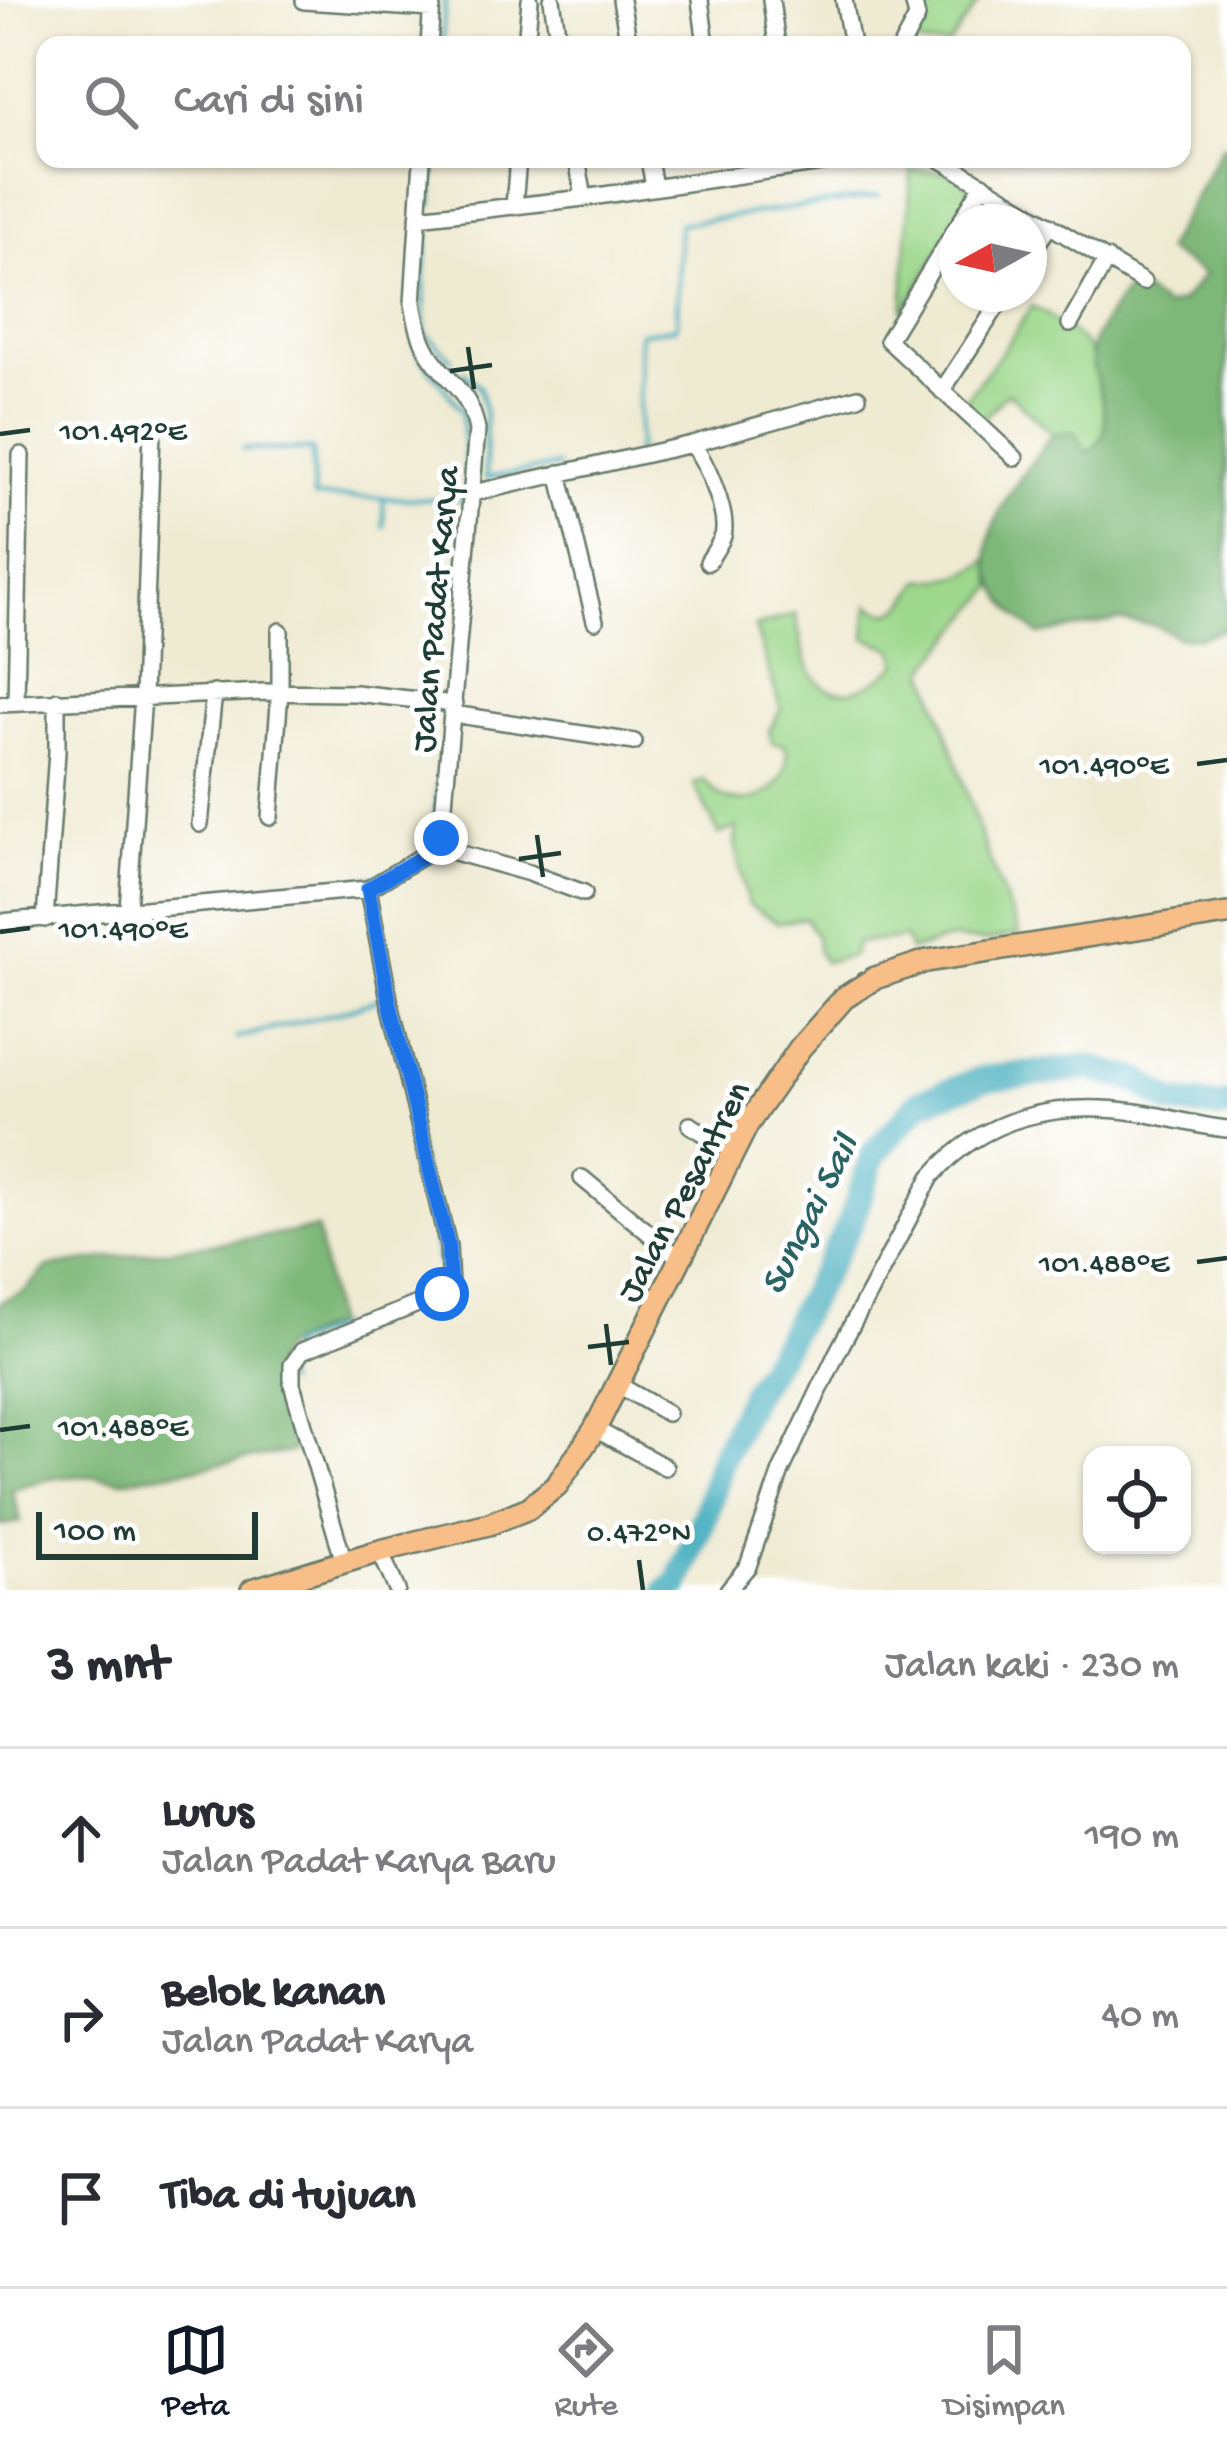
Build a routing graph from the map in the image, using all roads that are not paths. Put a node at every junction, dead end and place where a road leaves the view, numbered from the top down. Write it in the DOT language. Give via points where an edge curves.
graph roads {
  1 [pos="530,0"];
  2 [pos="552,0"];
  3 [pos="621,0"];
  4 [pos="700,0"];
  5 [pos="771,0"];
  6 [pos="844,0"];
  7 [pos="913,0"];
  8 [pos="304,2"];
  9 [pos="432,5"];
  10 [pos="430,36"];
  11 [pos="527,36"];
  12 [pos="558,36"];
  13 [pos="627,36"];
  14 [pos="705,36"];
  15 [pos="776,36"];
  16 [pos="850,36"];
  17 [pos="906,36"];
  18 [pos="421,168"];
  19 [pos="517,168"];
  20 [pos="579,168"];
  21 [pos="651,168"];
  22 [pos="722,168"];
  23 [pos="955,168"];
  24 [pos="983,184"];
  25 [pos="654,188"];
  26 [pos="584,198"];
  27 [pos="970,204"];
  28 [pos="514,206"];
  29 [pos="418,217"];
  30 [pos="1050,225"];
  31 [pos="1047,229"];
  32 [pos="939,255"];
  33 [pos="1107,259"];
  34 [pos="1143,282"];
  35 [pos="993,312"];
  36 [pos="1070,323"];
  37 [pos="942,392"];
  38 [pos="858,398"];
  39 [pos="152,430"];
  40 [pos="692,444"];
  41 [pos="21,454"];
  42 [pos="1015,458"];
  43 [pos="559,472"];
  44 [pos="473,493"];
  45 [pos="708,562"];
  46 [pos="595,621"];
  47 [pos="280,631"];
  48 [pos="280,692"];
  49 [pos="214,693"];
  50 [pos="143,696"];
  51 [pos="57,700"];
  52 [pos="8,704"];
  53 [pos="454,709"];
  54 [pos="634,742"];
  55 [pos="270,817"];
  56 [pos="200,824"];
  57 [pos="437,848"];
  58 [pos="368,889"];
  59 [pos="584,893"];
  60 [pos="128,909"];
  61 [pos="1227,914"];
  62 [pos="45,919"];
  63 [pos="0,922"];
  64 [pos="690,1125"];
  65 [pos="1227,1129"];
  66 [pos="733,1150"];
  67 [pos="582,1178"];
  68 [pos="679,1257"];
  69 [pos="617,1384"];
  70 [pos="667,1413"];
  71 [pos="595,1429"];
  72 [pos="665,1467"];
  73 [pos="380,1552"];
  74 [pos="344,1562"];
  75 [pos="253,1590"];
  76 [pos="397,1590"];
  77 [pos="728,1590"];
  1 -- 11 [label="street"];
  2 -- 12 [label="street"];
  3 -- 13 [label="street"];
  4 -- 14 [label="street"];
  5 -- 15 [label="street"];
  6 -- 16 [label="street"];
  7 -- 17 [label="street"];
  8 -- 9 [label="street"];
  9 -- 10 [label="street"];
  18 -- 29 [label="street, Jalan Padat Karya"];
  19 -- 28 [label="street"];
  20 -- 26 [label="street"];
  21 -- 25 [label="street"];
  22 -- 25 [label="street"];
  23 -- 24 [label="street"];
  24 -- 27 [label="street"];
  24 -- 30 [label="street"];
  25 -- 26 [label="street"];
  26 -- 28 [label="street"];
  28 -- 29 [label="street"];
  29 -- 44 [label="street, Jalan Padat Karya" via="412,303 432,358 473,410"];
  30 -- 31 [label="street"];
  30 -- 33 [label="street"];
  32 -- 37 [label="street" via="888,340"];
  33 -- 34 [label="street"];
  33 -- 36 [label="street"];
  35 -- 37 [label="street"];
  37 -- 42 [label="street"];
  38 -- 40 [label="street"];
  39 -- 50 [label="street"];
  40 -- 43 [label="street"];
  40 -- 45 [label="street" via="709,471 723,524"];
  41 -- 52 [label="street"];
  43 -- 44 [label="street"];
  43 -- 46 [label="street"];
  44 -- 53 [label="street, Jalan Padat Karya"];
  47 -- 48 [label="street"];
  48 -- 49 [label="street"];
  48 -- 53 [label="street" via="355,693"];
  48 -- 55 [label="street"];
  49 -- 50 [label="street"];
  49 -- 56 [label="street"];
  50 -- 51 [label="street"];
  50 -- 60 [label="street"];
  51 -- 52 [label="street"];
  51 -- 62 [label="street"];
  53 -- 54 [label="street"];
  53 -- 57 [label="street, Jalan Padat Karya"];
  57 -- 58 [label="street"];
  57 -- 59 [label="street"];
  58 -- 60 [label="street"];
  58 -- 74 [label="street" via="448,1246 450,1286 302,1351 292,1365"];
  60 -- 62 [label="street"];
  61 -- 66 [label="main road, Jalan Pesantren" via="953,955 875,978 844,998 800,1048"];
  62 -- 63 [label="street"];
  64 -- 66 [label="street"];
  65 -- 77 [label="street" via="1135,1112 1038,1112 989,1131 945,1161 837,1352 748,1565"];
  66 -- 68 [label="main road, Jalan Pesantren"];
  67 -- 68 [label="street"];
  68 -- 69 [label="main road, Jalan Pesantren"];
  69 -- 70 [label="street"];
  69 -- 71 [label="main road, Jalan Pesantren"];
  71 -- 72 [label="street"];
  71 -- 73 [label="main road, Jalan Pesantren" via="557,1485 529,1508"];
  73 -- 74 [label="main road, Jalan Pesantren"];
  73 -- 76 [label="street"];
  74 -- 75 [label="main road, Jalan Pesantren"];
}
